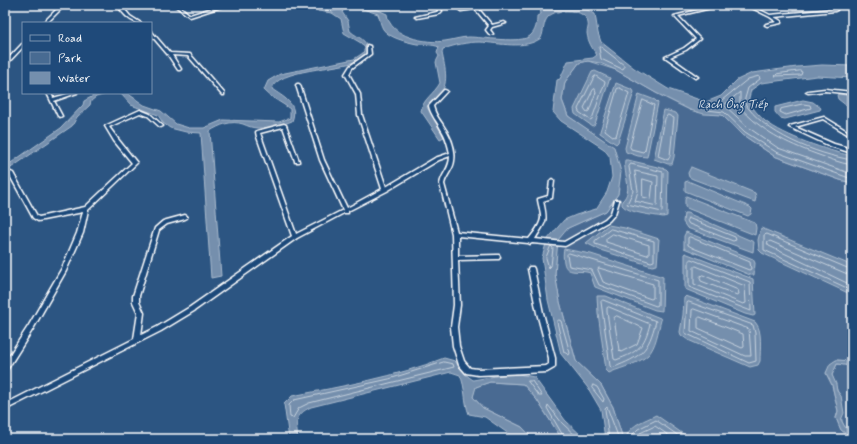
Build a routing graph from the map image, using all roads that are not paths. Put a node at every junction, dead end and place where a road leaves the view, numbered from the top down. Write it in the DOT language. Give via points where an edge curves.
graph roads {
  1 [pos="63,5"];
  2 [pos="119,5"];
  3 [pos="176,5"];
  4 [pos="225,5"];
  5 [pos="444,5"];
  6 [pos="455,5"];
  7 [pos="721,5"];
  8 [pos="748,5"];
  9 [pos="833,5"];
  10 [pos="438,6"];
  11 [pos="770,16"];
  12 [pos="417,17"];
  13 [pos="46,22"];
  14 [pos="137,22"];
  15 [pos="504,23"];
  16 [pos="767,25"];
  17 [pos="491,26"];
  18 [pos="152,34"];
  19 [pos="491,34"];
  20 [pos="22,46"];
  21 [pos="368,46"];
  22 [pos="169,54"];
  23 [pos="5,64"];
  24 [pos="179,69"];
  25 [pos="696,77"];
  26 [pos="298,84"];
  27 [pos="445,91"];
  28 [pos="808,92"];
  29 [pos="852,93"];
  30 [pos="49,94"];
  31 [pos="72,94"];
  32 [pos="223,94"];
  33 [pos="52,100"];
  34 [pos="60,116"];
  35 [pos="161,126"];
  36 [pos="852,136"];
  37 [pos="852,151"];
  38 [pos="452,154"];
  39 [pos="297,161"];
  40 [pos="11,174"];
  41 [pos="552,181"];
  42 [pos="385,190"];
  43 [pos="617,201"];
  44 [pos="86,209"];
  45 [pos="346,212"];
  46 [pos="185,217"];
  47 [pos="455,234"];
  48 [pos="295,237"];
  49 [pos="530,242"];
  50 [pos="497,257"];
  51 [pos="456,258"];
  52 [pos="531,269"];
  53 [pos="137,339"];
  54 [pos="5,368"];
  55 [pos="5,407"];
  1 -- 13 [label="street"];
  2 -- 14 [label="street"];
  3 -- 4 [label="street" via="190,16"];
  5 -- 10 [label="street"];
  6 -- 17 [label="street" via="461,10 476,8"];
  7 -- 25 [label="street" via="676,16 698,39 686,49 667,57"];
  8 -- 11 [label="street"];
  9 -- 11 [label="street" via="835,10"];
  10 -- 12 [label="street" via="438,14"];
  11 -- 16 [label="street" via="780,22"];
  15 -- 17 [label="street"];
  17 -- 19 [label="street" via="488,30"];
  18 -- 22 [label="street"];
  20 -- 23 [label="street"];
  21 -- 42 [label="street" via="369,54 351,67 347,74 358,94 360,115"];
  22 -- 24 [label="street"];
  22 -- 32 [label="street" via="189,55"];
  26 -- 45 [label="street" via="322,160"];
  27 -- 38 [label="street" via="431,109 444,129"];
  28 -- 29 [label="street" via="825,90"];
  30 -- 33 [label="street"];
  31 -- 33 [label="street"];
  33 -- 34 [label="street"];
  35 -- 44 [label="street" via="149,115 140,112 107,126 135,163"];
  36 -- 37 [label="street" via="824,118 791,127"];
  38 -- 42 [label="street" via="437,159"];
  38 -- 47 [label="street" via="452,165 442,177 442,184"];
  39 -- 48 [label="street" via="284,125 258,132"];
  40 -- 44 [label="street" via="38,219"];
  41 -- 49 [label="street" via="550,197 540,200 544,215 543,224"];
  42 -- 45 [label="street"];
  43 -- 49 [label="street" via="613,214 607,220 572,241 561,245"];
  44 -- 54 [label="street" via="80,232 64,269"];
  45 -- 48 [label="street"];
  46 -- 53 [label="street" via="165,222 157,229 136,296 141,314"];
  47 -- 49 [label="street"];
  47 -- 51 [label="street"];
  48 -- 53 [label="street" via="192,309"];
  50 -- 51 [label="street"];
  51 -- 52 [label="street" via="456,346 461,363 468,371 547,369 552,366"];
  53 -- 55 [label="street"];
}
